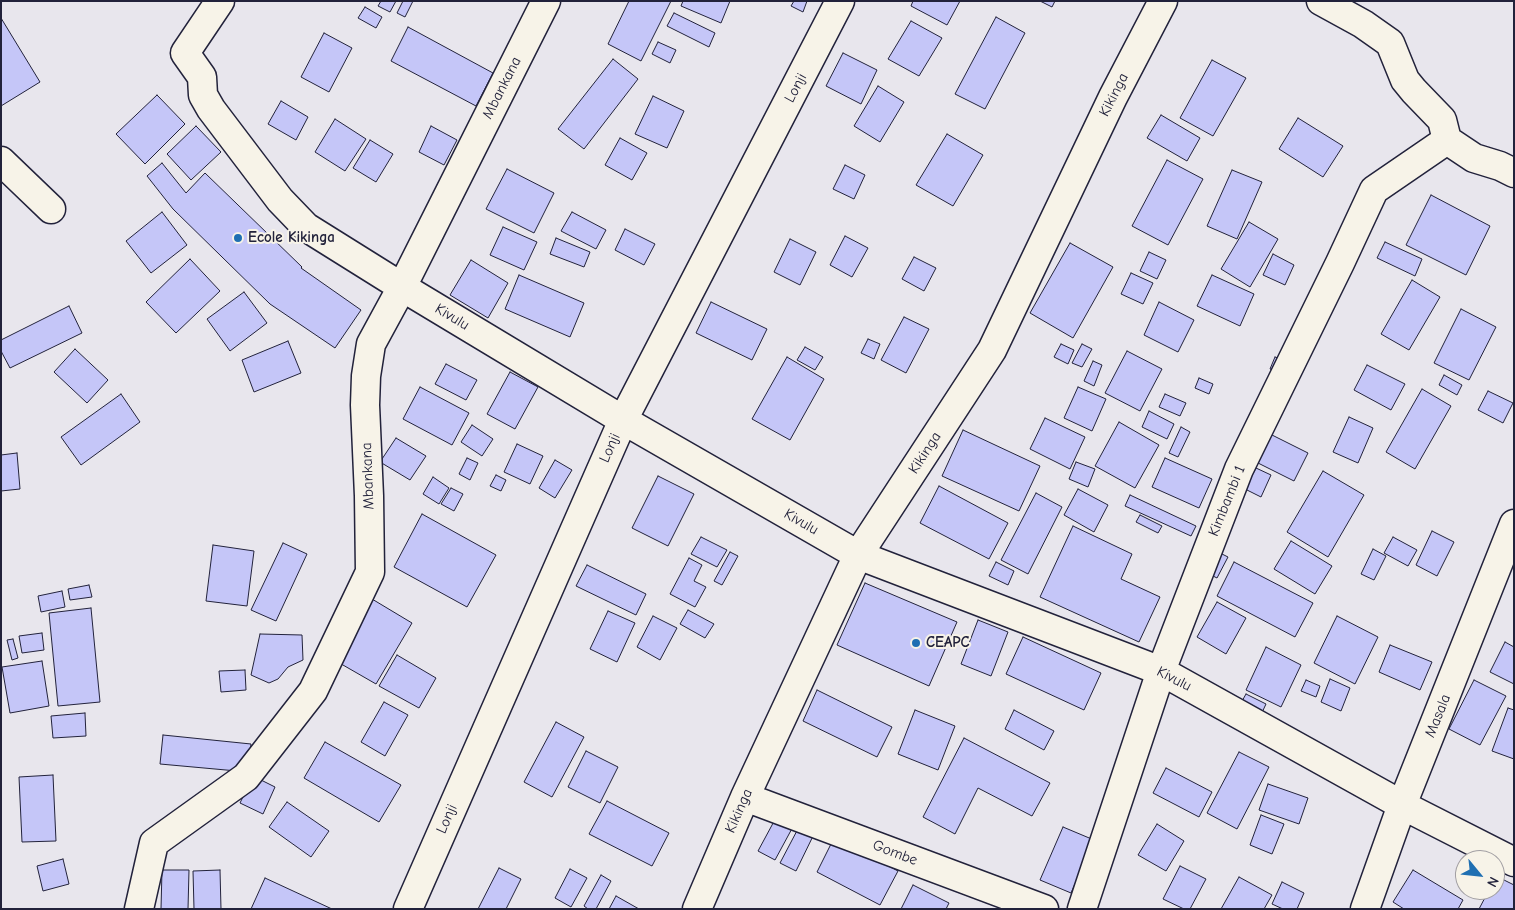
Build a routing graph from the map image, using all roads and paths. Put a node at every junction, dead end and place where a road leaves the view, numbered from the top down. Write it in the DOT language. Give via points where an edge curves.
graph roads {
  1 [pos="220,1"];
  2 [pos="546,1"];
  3 [pos="840,1"];
  4 [pos="1163,1"];
  5 [pos="1321,1"];
  6 [pos="1447,140"];
  7 [pos="1,161"];
  8 [pos="1514,173"];
  9 [pos="51,209"];
  10 [pos="402,287"];
  11 [pos="622,420"];
  12 [pos="1514,524"];
  13 [pos="858,555"];
  14 [pos="1161,671"];
  15 [pos="745,797"];
  16 [pos="1402,805"];
  17 [pos="1514,862"];
  18 [pos="139,909"];
  19 [pos="408,909"];
  20 [pos="698,909"];
  21 [pos="1044,909"];
  22 [pos="1082,909"];
  23 [pos="1365,909"];
  1 -- 10 [label="street, Kivulu" via="185,53 202,77 203,96 280,200 306,227"];
  2 -- 10 [label="street, Mbankana"];
  3 -- 11 [label="street, Lonji"];
  4 -- 13 [label="street, Kikinga" via="1113,97 992,350"];
  5 -- 6 [label="street" via="1390,42 1405,80 1442,120"];
  6 -- 8 [label="street" via="1474,158"];
  6 -- 14 [label="street, Kimbambi 1" via="1374,190 1239,469"];
  7 -- 9 [label="street"];
  10 -- 11 [label="street, Kivulu"];
  10 -- 18 [label="street, Mbankana" via="371,344 366,376 370,572 312,691 246,777 154,843"];
  11 -- 13 [label="street, Kivulu"];
  11 -- 19 [label="street, Lonji"];
  12 -- 16 [label="street, Masala"];
  13 -- 14 [label="street, Kivulu"];
  13 -- 15 [label="street, Kikinga"];
  14 -- 16 [label="street, Kivulu"];
  14 -- 22 [label="street, Kimbambi 1"];
  15 -- 20 [label="street, Kikinga"];
  15 -- 21 [label="street, Gombe"];
  16 -- 17 [label="street, Kivulu"];
  16 -- 23 [label="street, Masala"];
}
